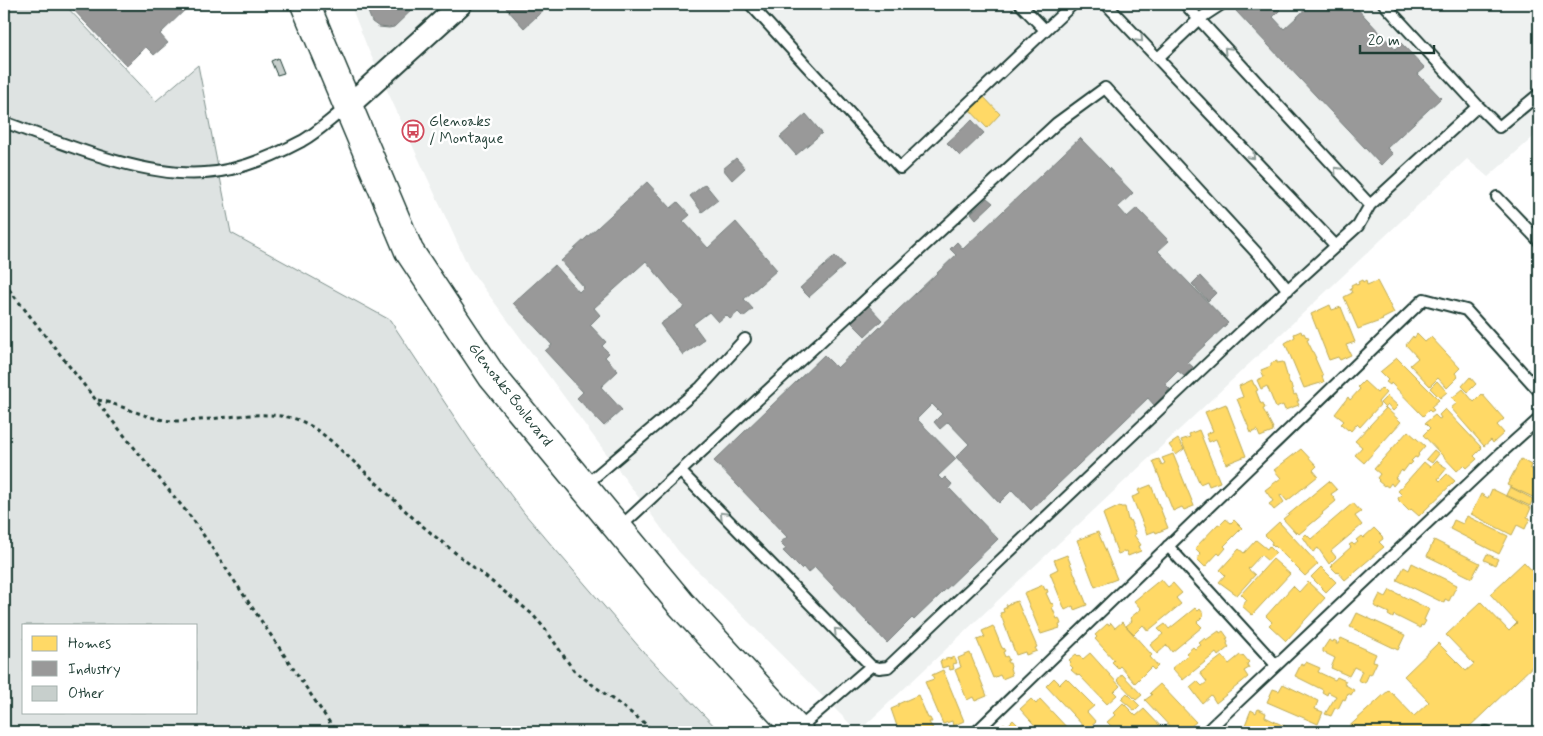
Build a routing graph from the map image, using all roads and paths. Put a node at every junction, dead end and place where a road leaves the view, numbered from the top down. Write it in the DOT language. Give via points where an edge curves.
graph roads {
  1 [pos="305,4"];
  2 [pos="461,4"];
  3 [pos="750,4"];
  4 [pos="1020,4"];
  5 [pos="1073,4"];
  6 [pos="1106,4"];
  7 [pos="1185,4"];
  8 [pos="1222,4"];
  9 [pos="1386,5"];
  10 [pos="1199,19"];
  11 [pos="1045,30"];
  12 [pos="1158,58"];
  13 [pos="1539,94"];
  14 [pos="1478,106"];
  15 [pos="347,107"];
  16 [pos="4,122"];
  17 [pos="1497,197"];
  18 [pos="1370,206"];
  19 [pos="1539,241"];
  20 [pos="1336,246"];
  21 [pos="4,283"];
  22 [pos="1288,290"];
  23 [pos="745,338"];
  24 [pos="1539,391"];
  25 [pos="98,400"];
  26 [pos="1539,419"];
  27 [pos="681,472"];
  28 [pos="584,487"];
  29 [pos="618,528"];
  30 [pos="1168,546"];
  31 [pos="1276,665"];
  32 [pos="871,666"];
  33 [pos="4,731"];
  34 [pos="798,731"];
  35 [pos="12,732"];
  36 [pos="336,732"];
  37 [pos="654,732"];
  38 [pos="976,732"];
  39 [pos="1206,732"];
  1 -- 15 [label="main road, Glenoaks Boulevard"];
  2 -- 15 [label="street"];
  3 -- 11 [label="lane" via="900,168"];
  4 -- 11 [label="lane"];
  5 -- 11 [label="lane"];
  6 -- 12 [label="lane, one-way"];
  7 -- 10 [label="lane"];
  8 -- 10 [label="lane"];
  9 -- 14 [label="lane"];
  10 -- 12 [label="lane"];
  18 -- 10 [label="lane, one-way"];
  12 -- 20 [label="lane, one-way"];
  13 -- 14 [label="lane" via="1499,127"];
  14 -- 18 [label="lane"];
  15 -- 16 [label="lane" via="303,140 265,159 205,173 166,172 122,162"];
  15 -- 28 [label="main road, Glenoaks Boulevard" via="409,251 492,376"];
  17 -- 19 [label="lane"];
  18 -- 20 [label="lane" via="1358,226"];
  20 -- 22 [label="lane"];
  21 -- 25 [label="path"];
  22 -- 27 [label="lane" via="1105,88 1057,123"];
  22 -- 32 [label="lane" via="888,667"];
  23 -- 28 [label="lane" via="701,387"];
  24 -- 30 [label="lane" via="1466,310 1424,299"];
  25 -- 36 [label="path" via="194,521"];
  25 -- 37 [label="path" via="144,416 173,421 272,416 306,423 329,439 412,516 532,614 574,671"];
  26 -- 31 [label="lane"];
  27 -- 29 [label="lane"];
  32 -- 27 [label="lane, one-way"];
  28 -- 29 [label="main road, Glenoaks Boulevard"];
  29 -- 34 [label="main road, Glenoaks Boulevard" via="680,603"];
  30 -- 31 [label="lane"];
  30 -- 38 [label="lane"];
  31 -- 39 [label="lane"];
  32 -- 34 [label="lane"];
  33 -- 35 [label="path"];
}
